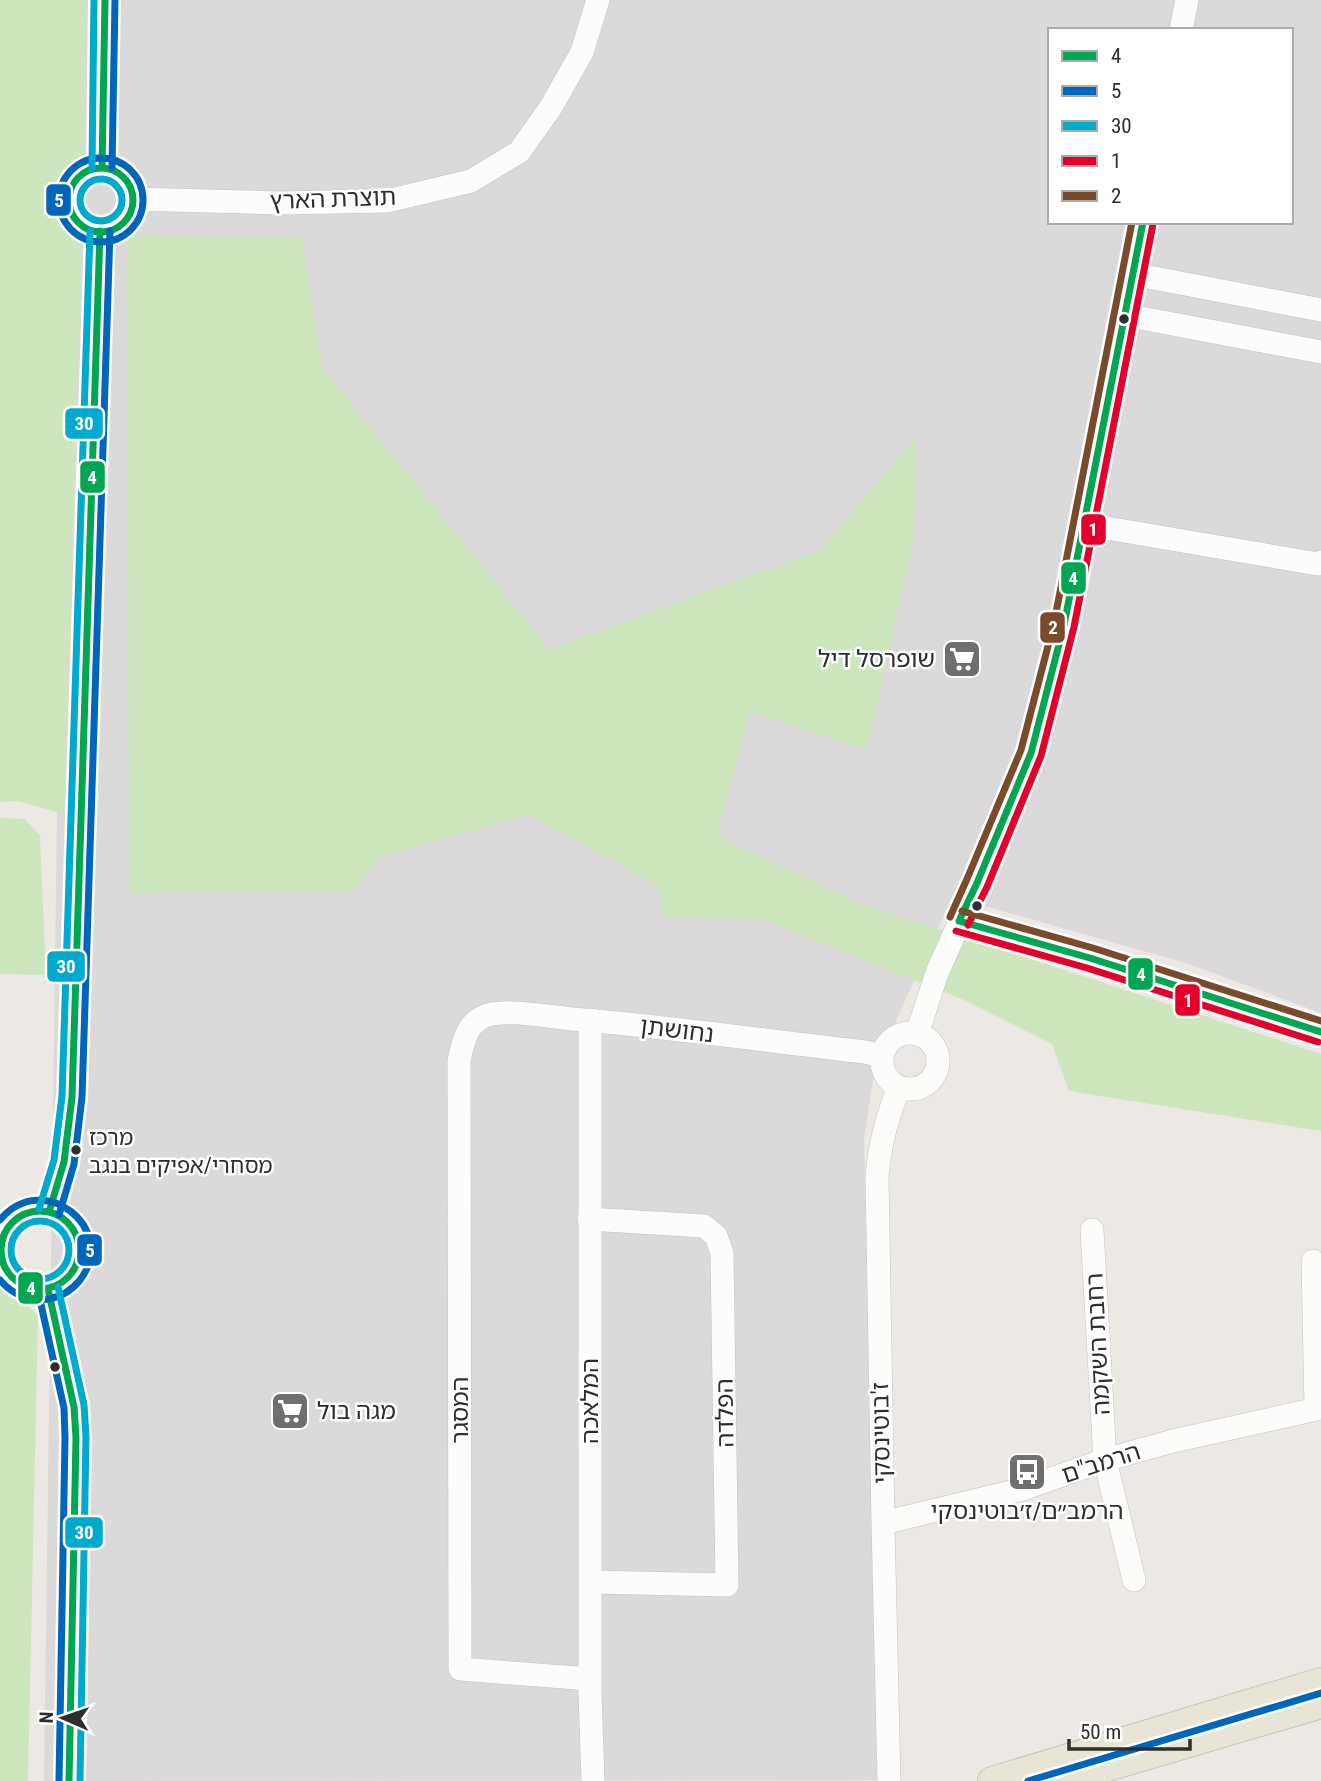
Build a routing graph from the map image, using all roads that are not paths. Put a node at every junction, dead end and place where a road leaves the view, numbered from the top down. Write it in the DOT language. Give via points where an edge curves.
graph roads {
  1 [pos="105,0"];
  2 [pos="598,0"];
  3 [pos="1187,0"];
  4 [pos="1181,28"];
  5 [pos="102,168"];
  6 [pos="133,199"];
  7 [pos="1143,224"];
  8 [pos="100,231"];
  9 [pos="1133,274"];
  10 [pos="1321,310"];
  11 [pos="1125,315"];
  12 [pos="1321,352"];
  13 [pos="1083,524"];
  14 [pos="1321,562"];
  15 [pos="959,921"];
  16 [pos="590,1020"];
  17 [pos="473,1023"];
  18 [pos="1321,1032"];
  19 [pos="917,1034"];
  20 [pos="883,1055"];
  21 [pos="899,1087"];
  22 [pos="49,1212"];
  23 [pos="589,1219"];
  24 [pos="1092,1230"];
  25 [pos="0,1249"];
  26 [pos="1313,1261"];
  27 [pos="48,1289"];
  28 [pos="1318,1409"];
  29 [pos="1105,1460"];
  30 [pos="883,1523"];
  31 [pos="1133,1580"];
  32 [pos="591,1582"];
  33 [pos="590,1679"];
  34 [pos="1321,1682"];
  35 [pos="1321,1704"];
  36 [pos="69,1781"];
  37 [pos="593,1781"];
  38 [pos="889,1781"];
  39 [pos="992,1781"];
  40 [pos="1060,1781"];
  1 -- 5 [label="street"];
  2 -- 6 [label="street, תוצרת הארץ" via="582,52 551,107 519,152 471,181 387,201"];
  3 -- 4 [label="street"];
  5 -- 6 [label="street" via="127,181"];
  5 -- 8 [label="street" via="82,175 70,193 73,215 89,229"];
  6 -- 8 [label="street" via="124,223"];
  7 -- 9 [label="street"];
  8 -- 22 [label="street" via="72,1097 64,1162"];
  9 -- 10 [label="street"];
  9 -- 11 [label="street"];
  11 -- 12 [label="street"];
  11 -- 13 [label="street"];
  13 -- 14 [label="street"];
  13 -- 15 [label="street" via="1064,625 1031,753"];
  15 -- 18 [label="street"];
  15 -- 19 [label="street"];
  16 -- 17 [label="street, נחושתן" via="503,1013"];
  16 -- 20 [label="street, נחושתן"];
  16 -- 23 [label="street, המלאכה"];
  17 -- 33 [label="street, המסגר" via="463,1038 459,1061 460,1669"];
  19 -- 20 [label="street" via="895,1037"];
  19 -- 21 [label="street" via="932,1043 937,1069 933,1078 918,1088"];
  20 -- 21 [label="street" via="887,1078"];
  21 -- 30 [label="street, ז'בוטינסקי" via="879,1150 877,1176"];
  22 -- 25 [label="street" via="33,1211 13,1221"];
  22 -- 27 [label="street" via="69,1223 79,1252 72,1273"];
  23 -- 32 [label="street, המלאכה"];
  23 -- 32 [label="street, הפלדה" via="704,1226 716,1236 722,1253 727,1585"];
  24 -- 29 [label="street, רחבת השקמה"];
  25 -- 27 [label="street" via="6,1271 16,1282 30,1289"];
  26 -- 28 [label="street"];
  27 -- 36 [label="street" via="74,1407 76,1438"];
  28 -- 29 [label="street, הרמב\"ם"];
  29 -- 30 [label="street, הרמב\"ם" via="1023,1489"];
  29 -- 31 [label="street, רחבת השקמה"];
  30 -- 38 [label="street, ז'בוטינסקי"];
  32 -- 33 [label="street, המלאכה"];
  33 -- 37 [label="street, המלאכה"];
  34 -- 39 [label="main road"];
  35 -- 40 [label="main road"];
}
